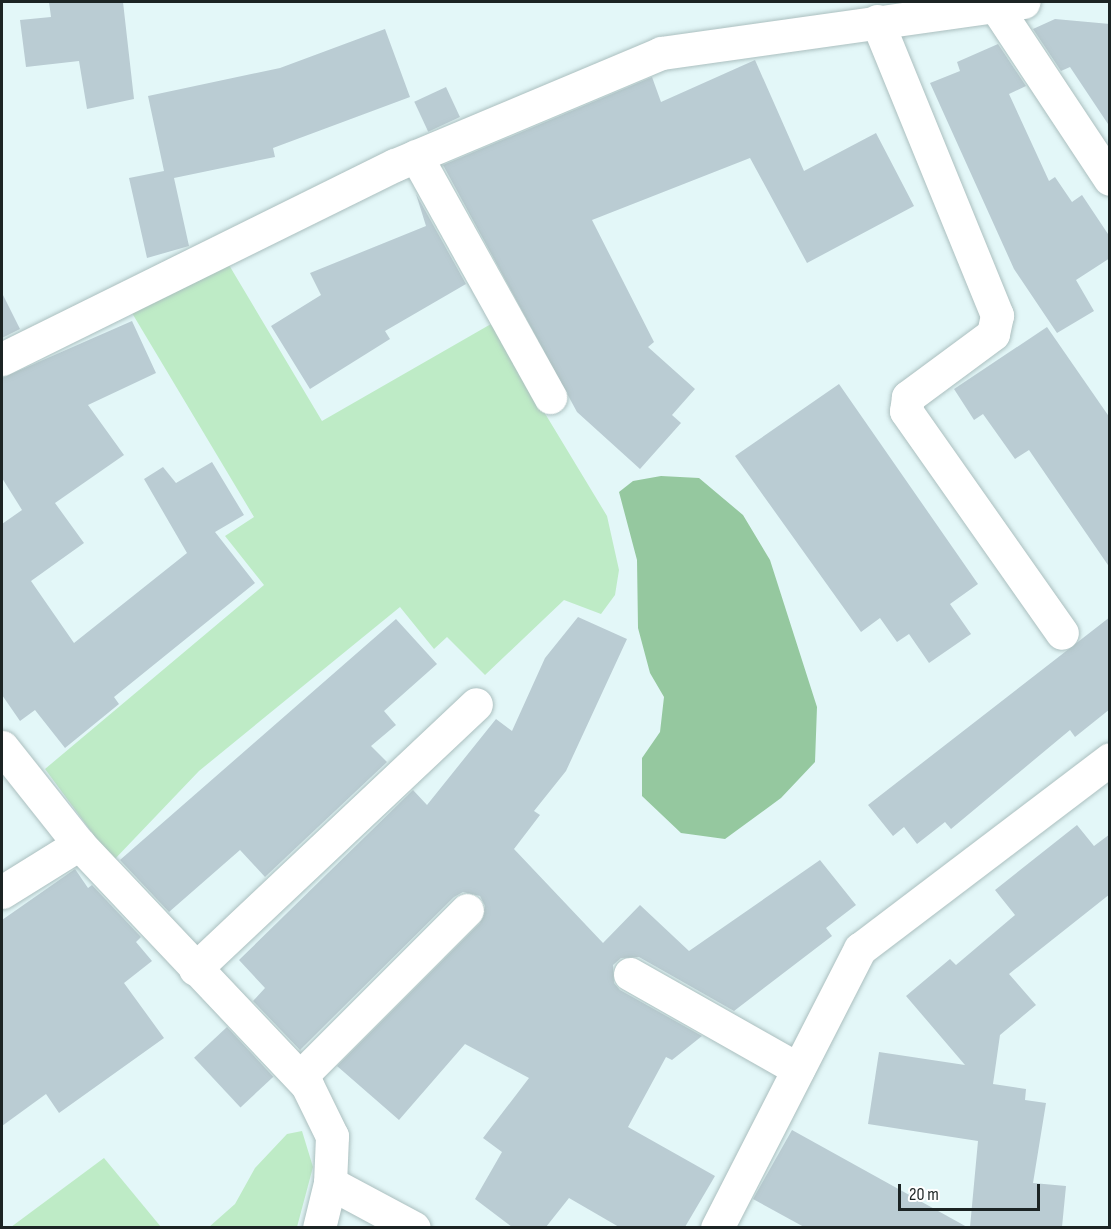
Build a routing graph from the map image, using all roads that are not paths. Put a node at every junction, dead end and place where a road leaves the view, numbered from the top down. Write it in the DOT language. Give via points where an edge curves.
graph roads {
  1 [pos="1009,4"];
  2 [pos="877,21"];
  3 [pos="416,156"];
  4 [pos="1110,179"];
  5 [pos="2,359"];
  6 [pos="550,397"];
  7 [pos="1062,633"];
  8 [pos="476,705"];
  9 [pos="2,747"];
  10 [pos="1110,759"];
  11 [pos="78,844"];
  12 [pos="2,892"];
  13 [pos="467,910"];
  14 [pos="195,969"];
  15 [pos="630,974"];
  16 [pos="798,1069"];
  17 [pos="300,1077"];
  18 [pos="330,1183"];
  19 [pos="319,1227"];
  20 [pos="414,1227"];
  21 [pos="717,1227"];
  1 -- 2 [label="street"];
  1 -- 4 [label="street"];
  2 -- 3 [label="street" via="661,53"];
  2 -- 7 [label="street" via="997,315 993,334 908,397 906,411"];
  3 -- 5 [label="street"];
  3 -- 6 [label="street"];
  8 -- 14 [label="street"];
  9 -- 11 [label="street"];
  10 -- 16 [label="street" via="860,949"];
  11 -- 12 [label="street"];
  11 -- 14 [label="street"];
  13 -- 17 [label="street"];
  14 -- 17 [label="street"];
  15 -- 16 [label="street"];
  16 -- 21 [label="street"];
  17 -- 18 [label="street" via="332,1136"];
  18 -- 19 [label="street"];
  18 -- 20 [label="street"];
}
